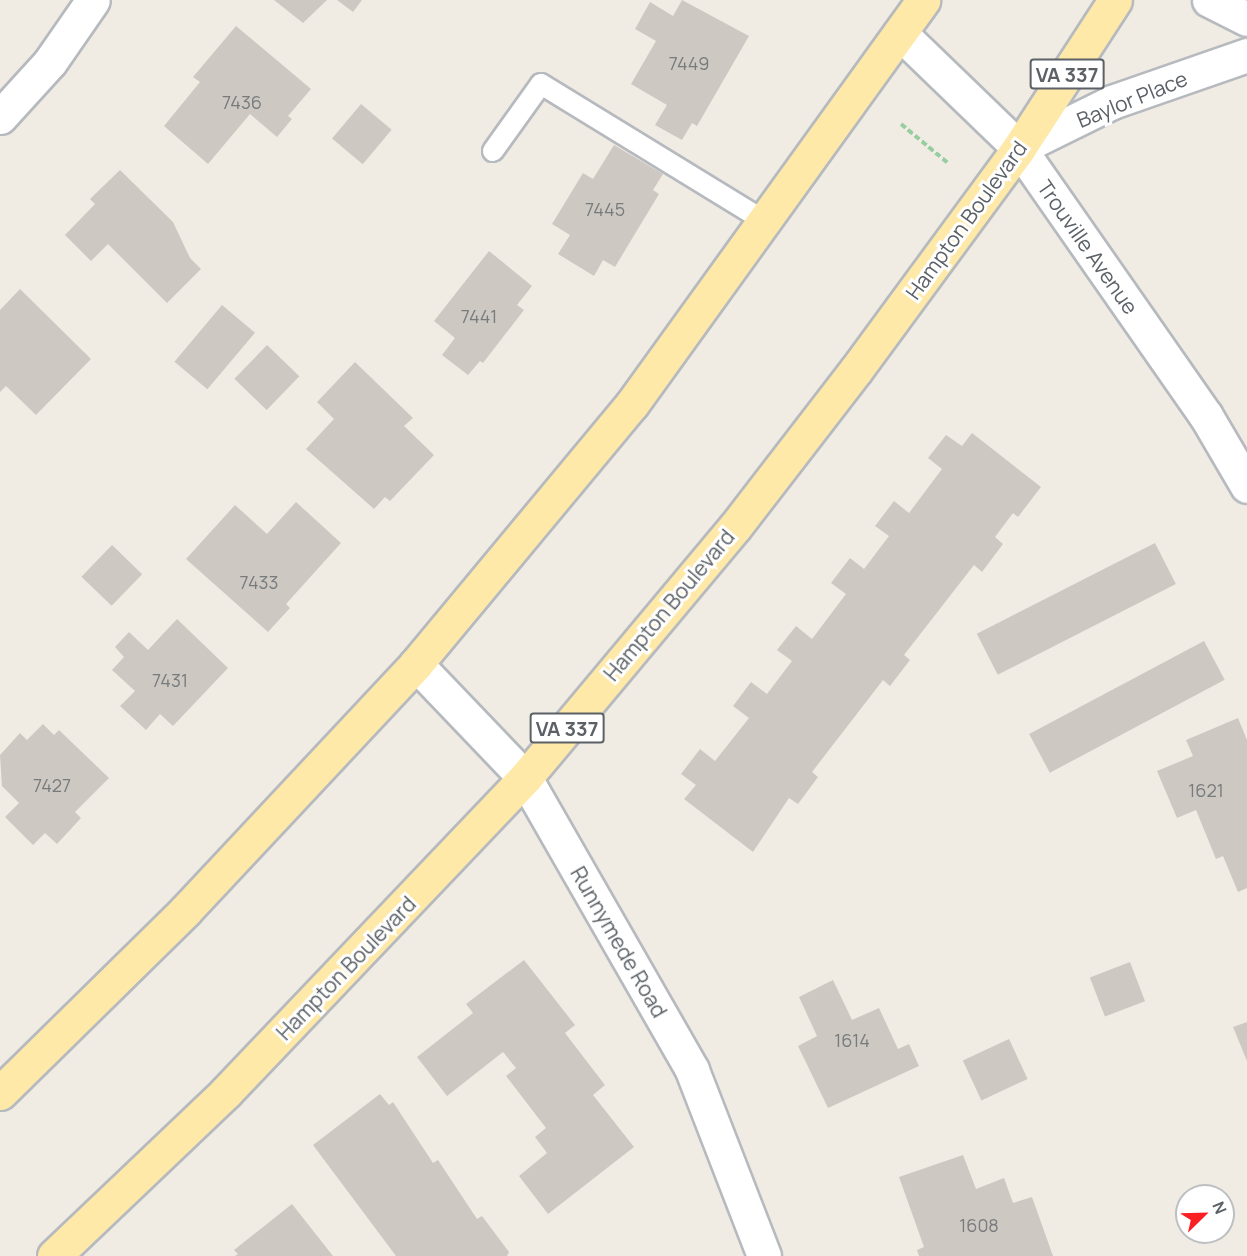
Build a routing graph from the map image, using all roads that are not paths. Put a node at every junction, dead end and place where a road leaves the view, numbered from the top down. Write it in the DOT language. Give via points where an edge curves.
graph roads {
  1 [pos="93,0"];
  2 [pos="923,0"];
  3 [pos="1115,0"];
  4 [pos="1209,0"];
  5 [pos="1247,19"];
  6 [pos="900,33"];
  7 [pos="1247,56"];
  8 [pos="0,117"];
  9 [pos="1019,148"];
  10 [pos="493,151"];
  11 [pos="765,220"];
  12 [pos="1247,486"];
  13 [pos="416,664"];
  14 [pos="525,778"];
  15 [pos="0,1093"];
  16 [pos="54,1256"];
  17 [pos="764,1256"];
  1 -- 8 [label="street" via="50,62"];
  2 -- 6 [label="main road"];
  3 -- 9 [label="main road, Hampton Boulevard / VA 337"];
  4 -- 5 [label="street"];
  6 -- 9 [label="street, Trouville Avenue"];
  6 -- 11 [label="main road"];
  7 -- 9 [label="street, Baylor Place" via="1112,102"];
  9 -- 12 [label="street, Trouville Avenue" via="1206,416"];
  9 -- 14 [label="main road, Hampton Boulevard / VA 337" via="735,527"];
  10 -- 11 [label="lane" via="541,84"];
  11 -- 13 [label="main road" via="632,404"];
  13 -- 14 [label="street, Runnymede Road"];
  13 -- 15 [label="main road" via="185,911"];
  14 -- 16 [label="main road, Hampton Boulevard / VA 337" via="226,1092"];
  14 -- 17 [label="street, Runnymede Road" via="692,1070"];
}
